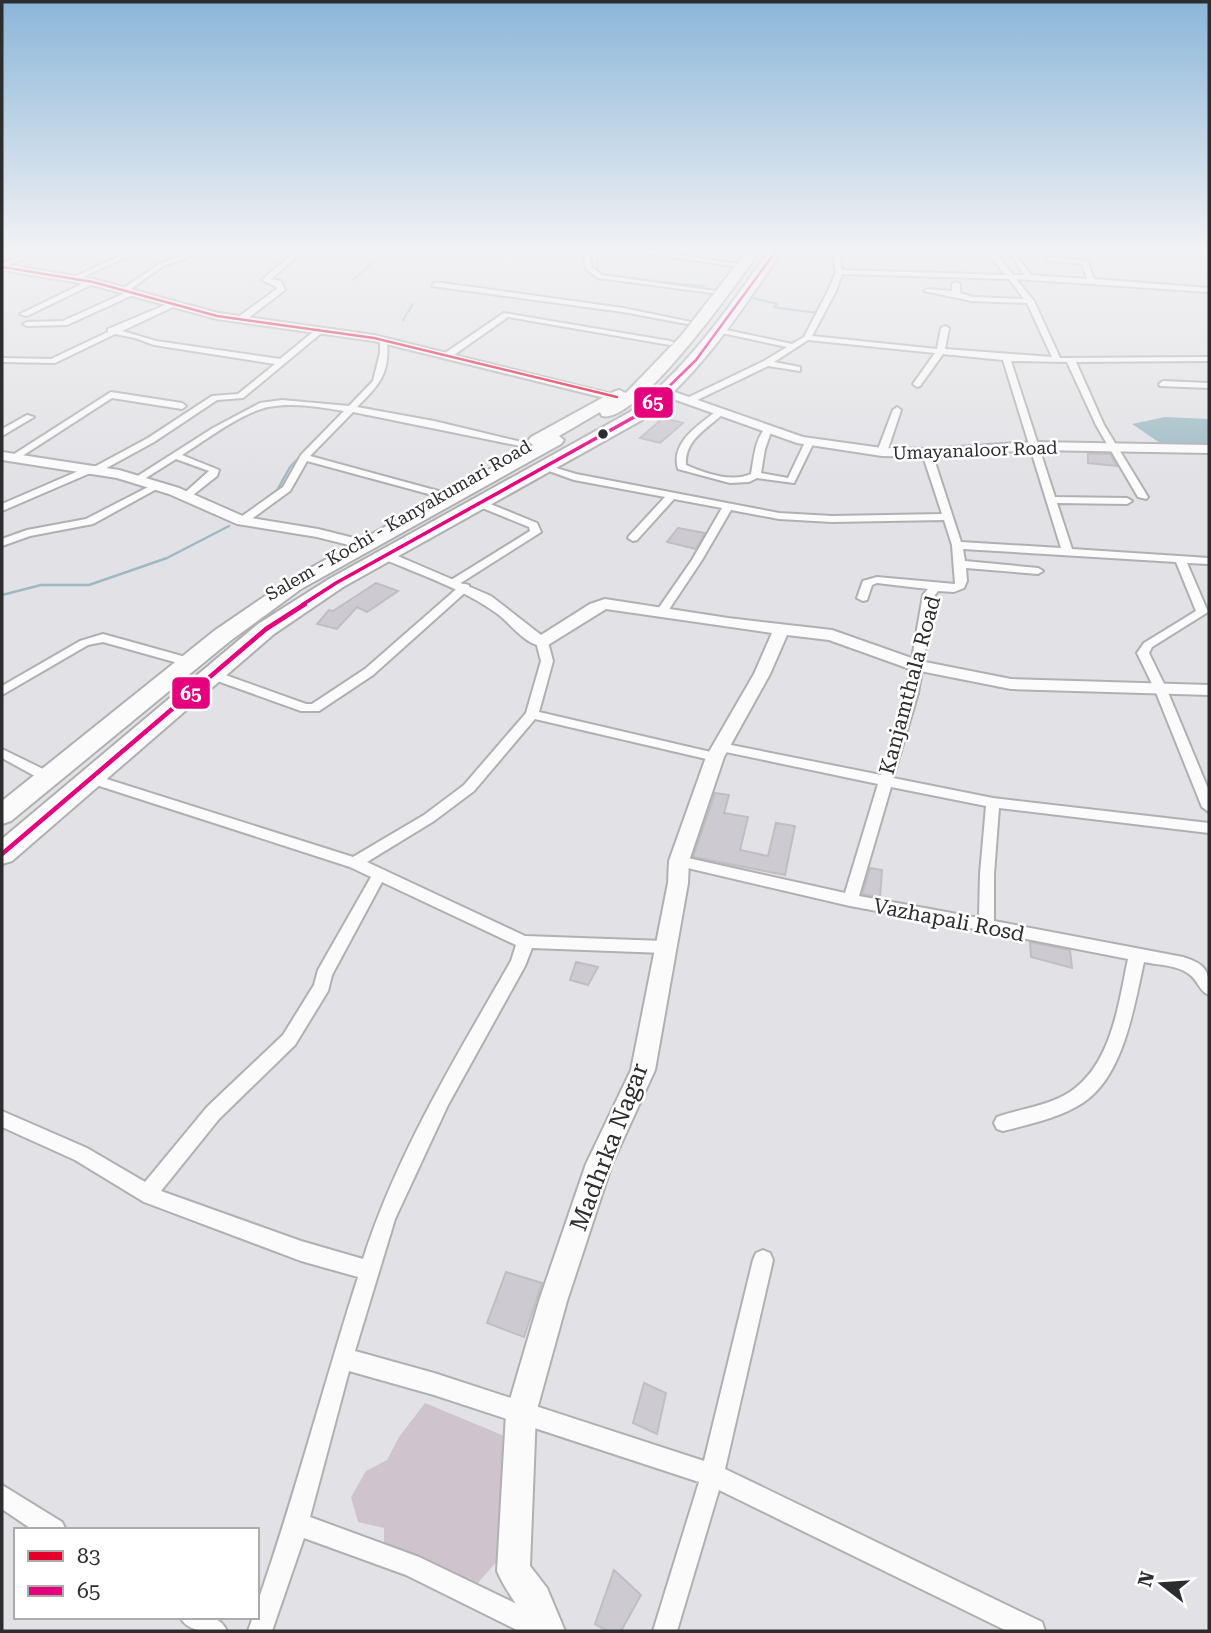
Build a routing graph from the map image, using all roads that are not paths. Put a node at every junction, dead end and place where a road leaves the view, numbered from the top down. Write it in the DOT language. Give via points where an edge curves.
graph roads {
  1 [pos="120,327"];
  2 [pos="293,327"];
  3 [pos="489,327"];
  4 [pos="578,327"];
  5 [pos="683,327"];
  6 [pos="694,327"];
  7 [pos="709,327"];
  8 [pos="722,327"];
  9 [pos="813,327"];
  10 [pos="1042,327"];
  11 [pos="945,328"];
  12 [pos="720,330"];
  13 [pos="111,331"];
  14 [pos="321,331"];
  15 [pos="807,338"];
  16 [pos="383,341"];
  17 [pos="670,343"];
  18 [pos="791,346"];
  19 [pos="940,352"];
  20 [pos="448,355"];
  21 [pos="1006,358"];
  22 [pos="1070,359"];
  23 [pos="1209,359"];
  24 [pos="2,360"];
  25 [pos="1057,360"];
  26 [pos="281,362"];
  27 [pos="767,363"];
  28 [pos="797,369"];
  29 [pos="917,384"];
  30 [pos="1163,384"];
  31 [pos="1209,386"];
  32 [pos="666,393"];
  33 [pos="617,397"];
  34 [pos="688,401"];
  35 [pos="182,406"];
  36 [pos="350,409"];
  37 [pos="897,410"];
  38 [pos="721,412"];
  39 [pos="30,417"];
  40 [pos="768,429"];
  41 [pos="2,433"];
  42 [pos="809,443"];
  43 [pos="527,446"];
  44 [pos="1034,446"];
  45 [pos="1209,449"];
  46 [pos="1117,450"];
  47 [pos="882,452"];
  48 [pos="927,453"];
  49 [pos="176,456"];
  50 [pos="7,457"];
  51 [pos="304,457"];
  52 [pos="543,467"];
  53 [pos="96,469"];
  54 [pos="756,475"];
  55 [pos="138,479"];
  56 [pos="157,486"];
  57 [pos="439,494"];
  58 [pos="671,496"];
  59 [pos="185,497"];
  60 [pos="1143,497"];
  61 [pos="1053,500"];
  62 [pos="1127,501"];
  63 [pos="479,503"];
  64 [pos="2,508"];
  65 [pos="727,508"];
  66 [pos="949,517"];
  67 [pos="242,521"];
  68 [pos="633,537"];
  69 [pos="353,541"];
  70 [pos="2,543"];
  71 [pos="957,545"];
  72 [pos="1068,553"];
  73 [pos="386,555"];
  74 [pos="1180,558"];
  75 [pos="1209,561"];
  76 [pos="960,564"];
  77 [pos="1038,571"];
  78 [pos="460,585"];
  79 [pos="935,587"];
  80 [pos="863,598"];
  81 [pos="662,611"];
  82 [pos="782,629"];
  83 [pos="542,642"];
  84 [pos="178,659"];
  85 [pos="916,665"];
  86 [pos="213,675"];
  87 [pos="1161,690"];
  88 [pos="1209,690"];
  89 [pos="2,691"];
  90 [pos="532,714"];
  91 [pos="718,752"];
  92 [pos="2,753"];
  93 [pos="38,772"];
  94 [pos="92,779"];
  95 [pos="885,779"];
  96 [pos="2,800"];
  97 [pos="993,803"];
  98 [pos="1209,807"];
  99 [pos="2,815"];
  100 [pos="1209,828"];
  101 [pos="2,836"];
  102 [pos="2,853"];
  103 [pos="680,861"];
  104 [pos="355,863"];
  105 [pos="379,875"];
  106 [pos="850,900"];
  107 [pos="986,928"];
  108 [pos="523,942"];
  109 [pos="664,947"];
  110 [pos="1137,955"];
  111 [pos="1209,984"];
  112 [pos="2,1119"];
  113 [pos="1003,1123"];
  114 [pos="147,1194"];
  115 [pos="763,1260"];
  116 [pos="368,1270"];
  117 [pos="342,1358"];
  118 [pos="521,1413"];
  119 [pos="712,1475"];
  120 [pos="2,1496"];
  121 [pos="298,1524"];
  122 [pos="51,1528"];
  123 [pos="195,1619"];
  124 [pos="215,1631"];
  125 [pos="260,1631"];
  126 [pos="547,1631"];
  127 [pos="665,1631"];
  128 [pos="1033,1631"];
  1 -- 13 [label="street"];
  2 -- 14 [label="street"];
  3 -- 20 [label="street"];
  4 -- 17 [label="street"];
  5 -- 17 [label="highway, Salem - Kochi - Kanyakumari Road"];
  6 -- 99 [label="highway" via="653,379 623,405 294,585 222,636"];
  7 -- 101 [label="highway" via="664,384 636,408 309,590 240,640"];
  8 -- 12 [label="highway, Salem - Kochi - Kanyakumari Road"];
  9 -- 15 [label="street"];
  10 -- 25 [label="street"];
  11 -- 19 [label="street"];
  12 -- 18 [label="street"];
  12 -- 32 [label="highway, Salem - Kochi - Kanyakumari Road"];
  13 -- 24 [label="street" via="48,363"];
  13 -- 26 [label="street" via="154,343"];
  14 -- 16 [label="street"];
  14 -- 26 [label="street"];
  15 -- 18 [label="street"];
  15 -- 19 [label="street"];
  16 -- 20 [label="street"];
  16 -- 36 [label="street" via="377,382"];
  17 -- 33 [label="highway, Salem - Kochi - Kanyakumari Road"];
  18 -- 27 [label="street"];
  19 -- 21 [label="street"];
  19 -- 29 [label="street"];
  20 -- 33 [label="street"];
  21 -- 25 [label="street"];
  21 -- 44 [label="street"];
  22 -- 23 [label="street"];
  22 -- 25 [label="street"];
  22 -- 46 [label="street" via="1100,425"];
  26 -- 53 [label="street" via="240,396 215,398"];
  27 -- 28 [label="street"];
  27 -- 34 [label="street"];
  30 -- 31 [label="street"];
  32 -- 34 [label="street, Umayanaloor Road"];
  32 -- 52 [label="highway, Salem - Kochi - Kanyakumari Road"];
  33 -- 43 [label="highway, Salem - Kochi - Kanyakumari Road"];
  34 -- 38 [label="street, Umayanaloor Road"];
  35 -- 50 [label="street" via="111,396"];
  36 -- 43 [label="street"];
  36 -- 49 [label="street" via="264,404"];
  36 -- 51 [label="street"];
  37 -- 47 [label="street"];
  38 -- 40 [label="street, Umayanaloor Road"];
  38 -- 54 [label="street" via="682,450 681,467 737,481"];
  39 -- 41 [label="street"];
  40 -- 42 [label="street, Umayanaloor Road"];
  40 -- 54 [label="street"];
  42 -- 47 [label="street, Umayanaloor Road"];
  42 -- 54 [label="street" via="790,481"];
  43 -- 57 [label="highway, Salem - Kochi - Kanyakumari Road"];
  44 -- 46 [label="street, Umayanaloor Road"];
  44 -- 48 [label="street, Umayanaloor Road"];
  44 -- 61 [label="street"];
  45 -- 46 [label="street, Umayanaloor Road"];
  46 -- 60 [label="street"];
  47 -- 48 [label="street, Umayanaloor Road"];
  48 -- 66 [label="street"];
  49 -- 55 [label="street"];
  49 -- 59 [label="street" via="214,470"];
  50 -- 53 [label="street"];
  51 -- 57 [label="street"];
  51 -- 67 [label="street" via="287,489"];
  52 -- 58 [label="street"];
  52 -- 63 [label="highway, Salem - Kochi - Kanyakumari Road"];
  53 -- 55 [label="street"];
  53 -- 64 [label="street"];
  55 -- 56 [label="street"];
  56 -- 59 [label="street"];
  56 -- 70 [label="street" via="89,522"];
  57 -- 69 [label="highway, Salem - Kochi - Kanyakumari Road"];
  58 -- 65 [label="street"];
  58 -- 68 [label="street"];
  59 -- 67 [label="street"];
  61 -- 62 [label="street"];
  61 -- 72 [label="street"];
  63 -- 73 [label="highway, Salem - Kochi - Kanyakumari Road"];
  63 -- 78 [label="street" via="533,525 536,532"];
  65 -- 66 [label="street" via="832,519"];
  65 -- 81 [label="street"];
  66 -- 71 [label="street"];
  67 -- 69 [label="street"];
  69 -- 84 [label="highway, Salem - Kochi - Kanyakumari Road" via="255,601"];
  71 -- 72 [label="street"];
  71 -- 76 [label="street"];
  72 -- 74 [label="street"];
  73 -- 78 [label="street"];
  73 -- 86 [label="highway, Salem - Kochi - Kanyakumari Road" via="266,629"];
  74 -- 75 [label="street"];
  74 -- 87 [label="street" via="1202,611 1144,648 1144,659"];
  76 -- 77 [label="street"];
  76 -- 79 [label="street, Kanjamthala Road" via="960,586"];
  78 -- 83 [label="street" via="508,612"];
  78 -- 86 [label="street" via="369,672 315,708"];
  79 -- 80 [label="street" via="877,580 867,583"];
  79 -- 85 [label="street, Kanjamthala Road" via="929,595"];
  81 -- 82 [label="street"];
  81 -- 83 [label="street" via="605,604"];
  82 -- 85 [label="street" via="832,635"];
  82 -- 91 [label="street, Madhrka Nagar"];
  83 -- 90 [label="street" via="547,661"];
  84 -- 89 [label="street" via="103,638 84,643"];
  84 -- 93 [label="highway, Salem - Kochi - Kanyakumari Road"];
  85 -- 87 [label="street" via="1011,684"];
  85 -- 95 [label="street, Kanjamthala Road"];
  86 -- 94 [label="highway, Salem - Kochi - Kanyakumari Road"];
  87 -- 88 [label="street"];
  87 -- 98 [label="street"];
  90 -- 91 [label="street"];
  90 -- 104 [label="street" via="469,788"];
  91 -- 95 [label="street"];
  91 -- 103 [label="street, Madhrka Nagar"];
  92 -- 93 [label="street"];
  93 -- 96 [label="highway, Salem - Kochi - Kanyakumari Road"];
  94 -- 102 [label="highway, Salem - Kochi - Kanyakumari Road"];
  94 -- 104 [label="street"];
  95 -- 97 [label="street"];
  95 -- 106 [label="street, Kanjamthala Road"];
  97 -- 100 [label="street"];
  97 -- 107 [label="street"];
  103 -- 106 [label="street, Vazhapali Rosd"];
  103 -- 109 [label="street, Madhrka Nagar"];
  104 -- 105 [label="street"];
  105 -- 108 [label="street"];
  105 -- 114 [label="street" via="289,1040 213,1113"];
  106 -- 107 [label="street, Vazhapali Rosd"];
  107 -- 110 [label="street, Vazhapali Rosd"];
  108 -- 109 [label="street"];
  108 -- 116 [label="street" via="519,962 441,1101 397,1194"];
  109 -- 118 [label="street, Madhrka Nagar" via="643,1070 599,1164"];
  110 -- 111 [label="street, Vazhapali Rosd" via="1183,963"];
  110 -- 113 [label="street" via="1102,1074 1080,1095 1044,1113"];
  112 -- 114 [label="street" via="81,1154"];
  114 -- 116 [label="street" via="301,1251"];
  115 -- 119 [label="street"];
  116 -- 117 [label="street"];
  117 -- 118 [label="street"];
  117 -- 121 [label="street"];
  118 -- 119 [label="street"];
  118 -- 126 [label="street, Madhrka Nagar" via="513,1571 535,1600"];
  119 -- 127 [label="street"];
  119 -- 128 [label="street"];
  120 -- 122 [label="street"];
  121 -- 125 [label="street"];
  121 -- 126 [label="street" via="411,1565"];
  123 -- 124 [label="street"];
}
